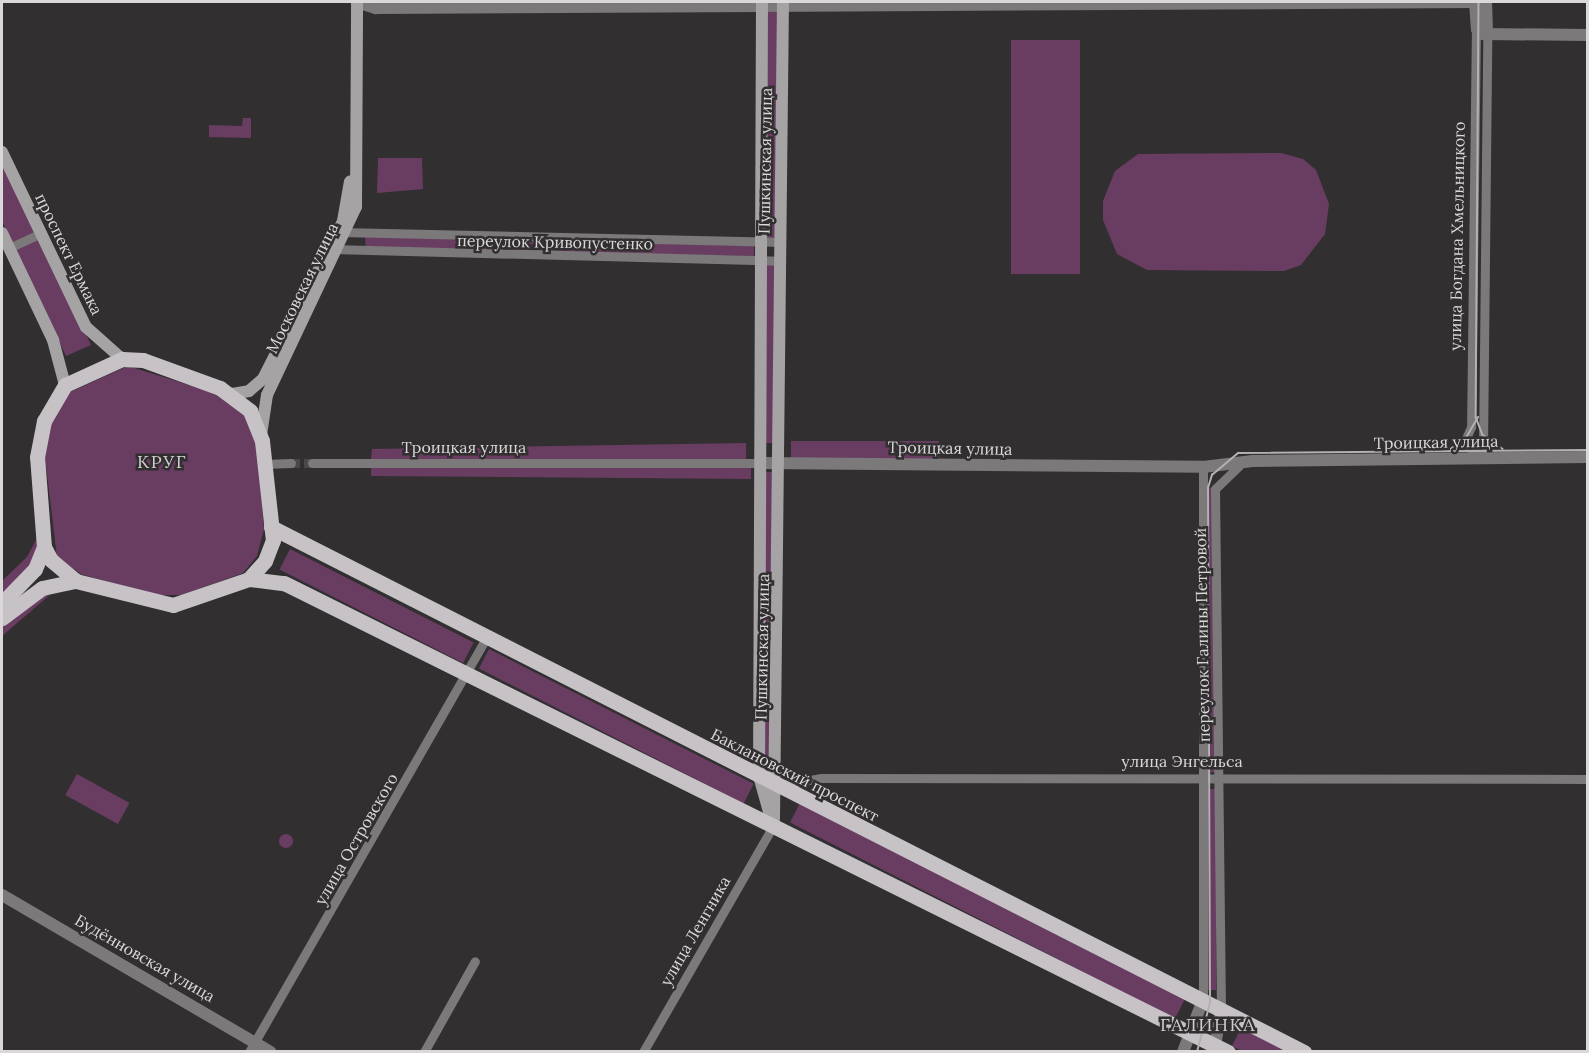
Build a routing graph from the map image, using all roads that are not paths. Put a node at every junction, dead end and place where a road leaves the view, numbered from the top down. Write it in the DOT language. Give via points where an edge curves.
graph roads {
  1 [pos="350,2"];
  2 [pos="357,2"];
  3 [pos="1475,2"];
  4 [pos="1486,2"];
  5 [pos="1217,3"];
  6 [pos="762,4"];
  7 [pos="783,4"];
  8 [pos="1479,31"];
  9 [pos="1587,35"];
  10 [pos="2,152"];
  11 [pos="2,233"];
  12 [pos="41,233"];
  13 [pos="343,233"];
  14 [pos="760,242"];
  15 [pos="781,242"];
  16 [pos="9,248"];
  17 [pos="334,250"];
  18 [pos="760,261"];
  19 [pos="780,261"];
  20 [pos="122,359"];
  21 [pos="65,385"];
  22 [pos="232,394"];
  23 [pos="262,441"];
  24 [pos="1482,454"];
  25 [pos="1587,457"];
  26 [pos="1253,461"];
  27 [pos="760,463"];
  28 [pos="781,463"];
  29 [pos="264,464"];
  30 [pos="291,464"];
  31 [pos="312,464"];
  32 [pos="1203,467"];
  33 [pos="271,527"];
  34 [pos="45,547"];
  35 [pos="249,579"];
  36 [pos="76,581"];
  37 [pos="2,603"];
  38 [pos="2,618"];
  39 [pos="486,639"];
  40 [pos="468,675"];
  41 [pos="759,776"];
  42 [pos="1201,776"];
  43 [pos="1218,776"];
  44 [pos="1587,779"];
  45 [pos="777,786"];
  46 [pos="773,826"];
  47 [pos="2,897"];
  48 [pos="476,961"];
  49 [pos="1203,1000"];
  50 [pos="1221,1010"];
  51 [pos="1194,1034"];
  52 [pos="252,1047"];
  53 [pos="1220,1050"];
  54 [pos="271,1052"];
  55 [pos="424,1052"];
  56 [pos="643,1052"];
  57 [pos="1184,1052"];
  58 [pos="1304,1052"];
  1 -- 13 [label="main road, Московская улица" via="350,191"];
  2 -- 6 [label="street" via="376,8"];
  2 -- 13 [label="main road, Московская улица" via="358,191"];
  3 -- 4 [label="street"];
  3 -- 5 [label="street"];
  3 -- 8 [label="street, улица Богдана Хмельницкого"];
  4 -- 8 [label="street, улица Богдана Хмельницкого"];
  5 -- 7 [label="street"];
  6 -- 7 [label="street"];
  6 -- 14 [label="main road, Пушкинская улица"];
  7 -- 15 [label="main road, Пушкинская улица"];
  8 -- 9 [label="street"];
  8 -- 24 [label="street, улица Богдана Хмельницкого"];
  8 -- 24 [label="street, улица Богдана Хмельницкого" via="1471,427 1464,443"];
  10 -- 12 [label="main road, проспект Ермака"];
  11 -- 16 [label="main road"];
  12 -- 16 [label="street"];
  12 -- 20 [label="main road, проспект Ермака" via="86,327"];
  13 -- 14 [label="street, переулок Кривопустенко"];
  13 -- 17 [label="main road, Московская улица"];
  14 -- 15 [label="street, переулок Кривопустенко"];
  14 -- 18 [label="main road, Пушкинская улица"];
  15 -- 19 [label="main road, Пушкинская улица"];
  16 -- 21 [label="main road" via="53,340"];
  17 -- 18 [label="street, переулок Кривопустенко"];
  17 -- 22 [label="main road, Московская улица" via="262,379 249,391"];
  17 -- 23 [label="main road, Московская улица" via="267,395"];
  18 -- 19 [label="street, переулок Кривопустенко"];
  18 -- 27 [label="main road, Пушкинская улица"];
  19 -- 28 [label="main road, Пушкинская улица"];
  20 -- 21 [label="main road"];
  20 -- 22 [label="main road" via="156,364"];
  21 -- 34 [label="main road" via="39,438"];
  22 -- 23 [label="main road" via="250,411"];
  23 -- 29 [label="main road"];
  24 -- 25 [label="street, Троицкая улица"];
  24 -- 26 [label="street, Троицкая улица" via="1464,458"];
  26 -- 32 [label="street, Троицкая улица"];
  26 -- 43 [label="street, переулок Галины Петровой" via="1230,469 1215,489"];
  27 -- 28 [label="street, Троицкая улица"];
  27 -- 31 [label="street, Троицкая улица"];
  27 -- 41 [label="main road, Пушкинская улица"];
  28 -- 32 [label="street, Троицкая улица"];
  28 -- 45 [label="main road, Пушкинская улица"];
  29 -- 30 [label="street"];
  29 -- 33 [label="main road"];
  32 -- 42 [label="street, переулок Галины Петровой"];
  33 -- 35 [label="main road" via="270,551"];
  33 -- 39 [label="main road, Баклановский проспект"];
  34 -- 36 [label="main road" via="56,566"];
  34 -- 37 [label="main road" via="35,569"];
  35 -- 36 [label="main road" via="173,605"];
  35 -- 40 [label="main road" via="284,583"];
  36 -- 38 [label="main road" via="42,588"];
  39 -- 40 [label="street, улица Островского"];
  39 -- 41 [label="main road, Баклановский проспект"];
  40 -- 46 [label="main road"];
  40 -- 52 [label="street, улица Островского"];
  41 -- 45 [label="main road, Баклановский проспект"];
  41 -- 46 [label="main road, Пушкинская улица"];
  42 -- 43 [label="street, улица Энгельса"];
  42 -- 45 [label="street, улица Энгельса" via="821,778"];
  42 -- 49 [label="street, переулок Галины Петровой"];
  43 -- 44 [label="street, улица Энгельса"];
  43 -- 50 [label="street, переулок Галины Петровой"];
  45 -- 46 [label="main road, Пушкинская улица"];
  45 -- 49 [label="main road, Баклановский проспект"];
  46 -- 51 [label="main road"];
  46 -- 56 [label="street, улица Ленгника"];
  47 -- 52 [label="street, Будённовская улица"];
  48 -- 55 [label="street"];
  49 -- 50 [label="main road, Баклановский проспект"];
  49 -- 51 [label="street"];
  50 -- 53 [label="street"];
  50 -- 58 [label="main road, Баклановский проспект"];
  51 -- 53 [label="main road"];
  51 -- 57 [label="street"];
  52 -- 54 [label="street, Будённовская улица"];
}
